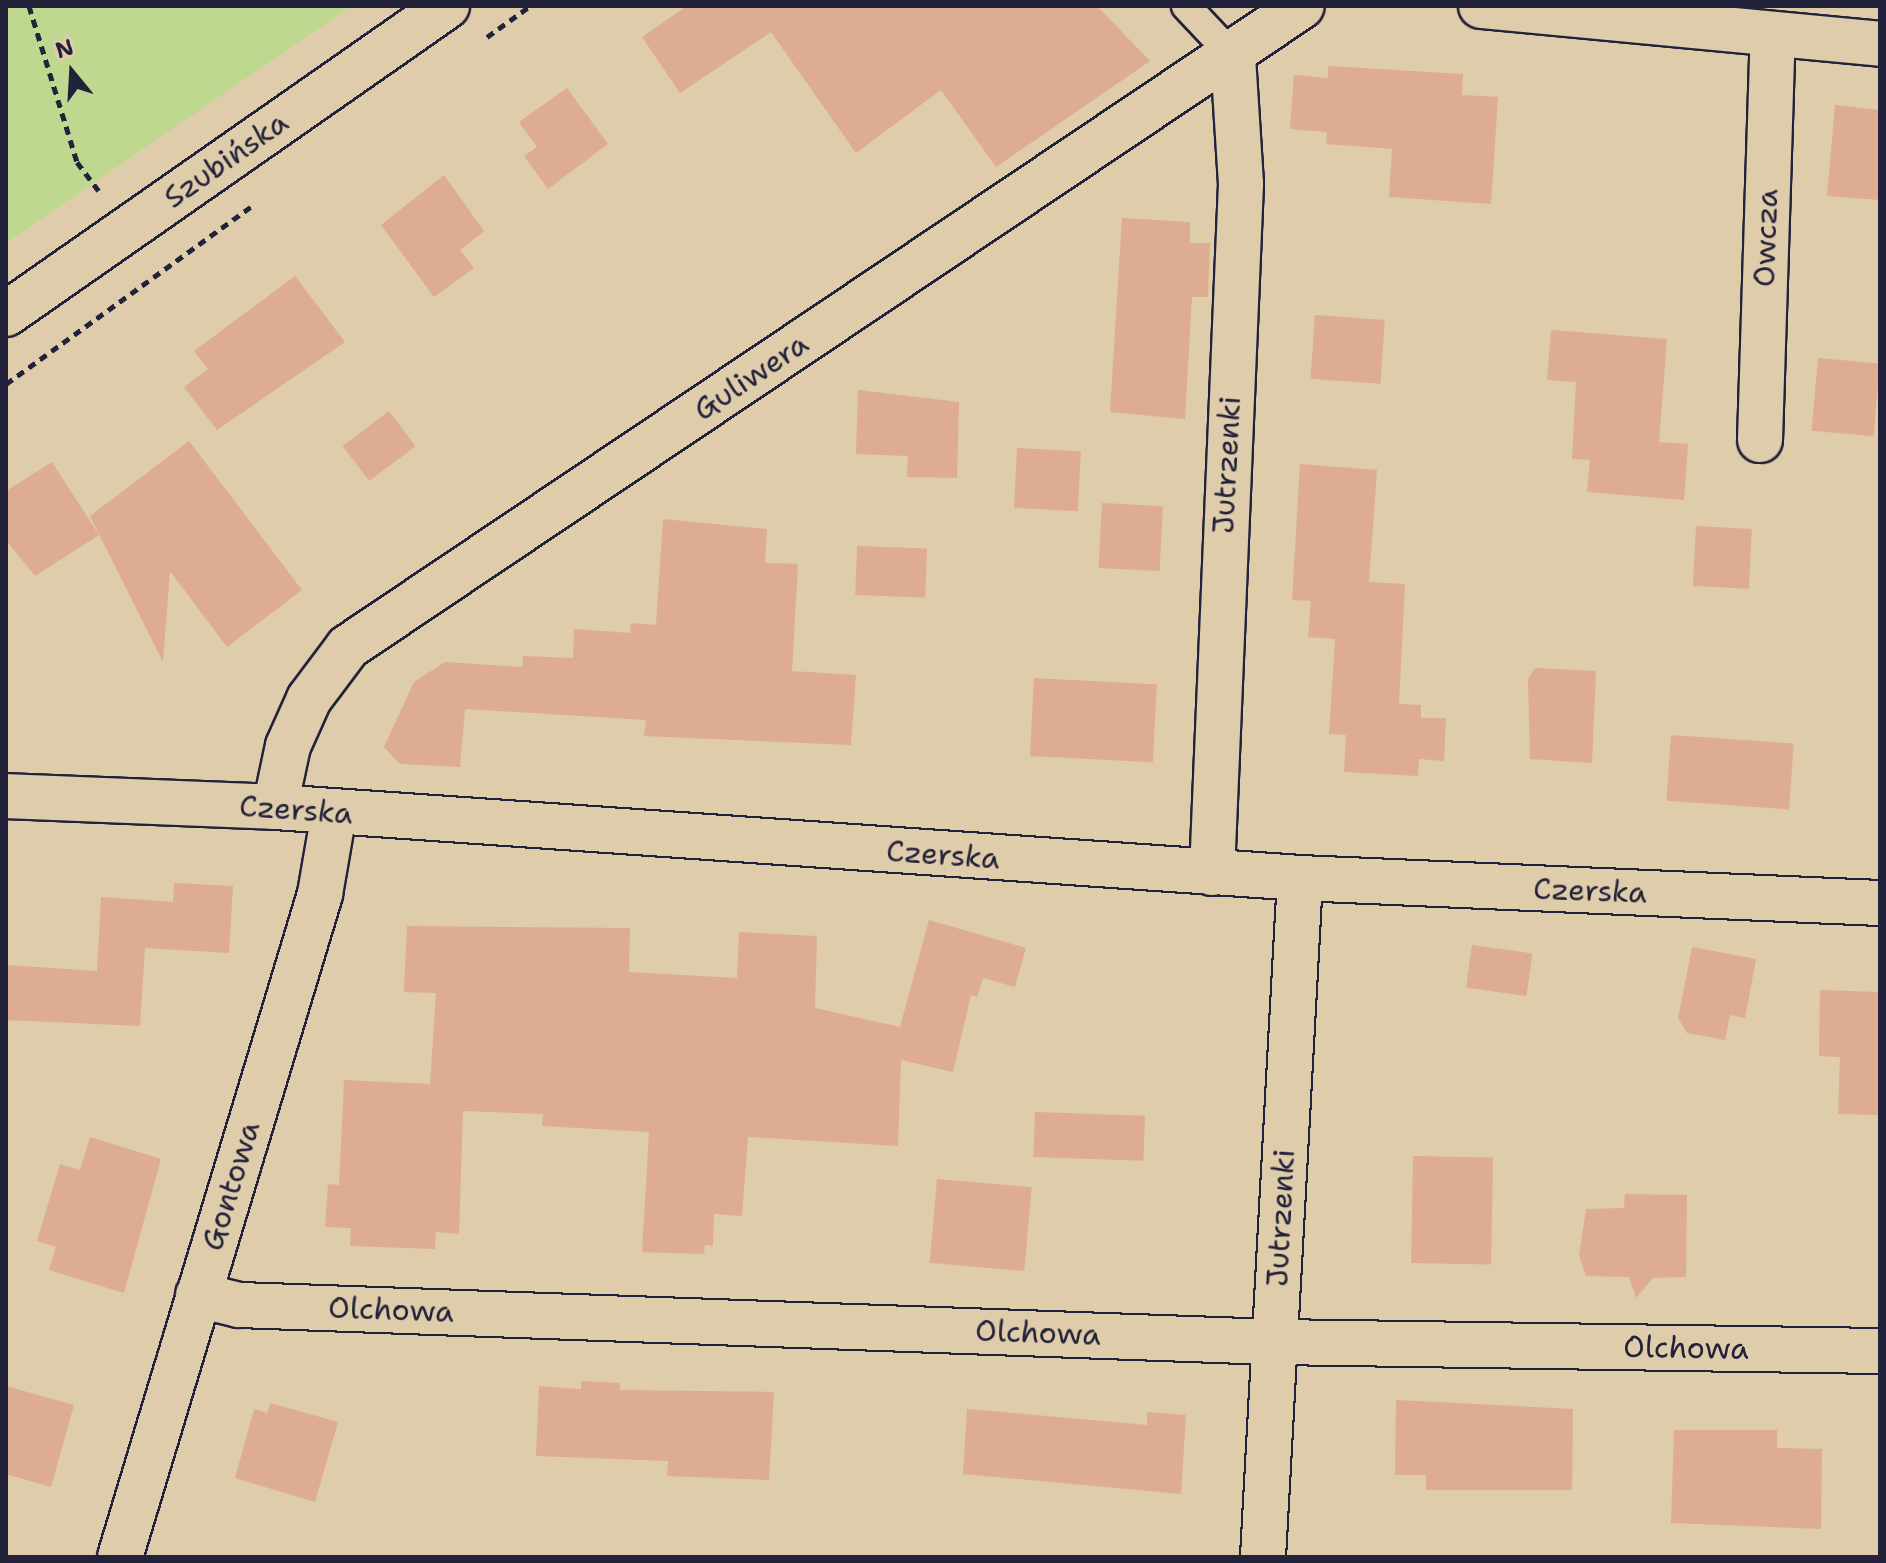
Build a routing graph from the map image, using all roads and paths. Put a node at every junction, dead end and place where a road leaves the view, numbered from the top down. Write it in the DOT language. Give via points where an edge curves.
graph roads {
  1 [pos="29,6"];
  2 [pos="447,6"];
  3 [pos="1186,6"];
  4 [pos="1302,6"];
  5 [pos="1481,6"];
  6 [pos="1773,35"];
  7 [pos="1880,44"];
  8 [pos="1233,56"];
  9 [pos="126,229"];
  10 [pos="6,314"];
  11 [pos="1760,440"];
  12 [pos="6,796"];
  13 [pos="275,807"];
  14 [pos="334,813"];
  15 [pos="1212,873"];
  16 [pos="1300,878"];
  17 [pos="1880,903"];
  18 [pos="198,1295"];
  19 [pos="1275,1342"];
  20 [pos="1880,1351"];
  21 [pos="120,1557"];
  22 [pos="1263,1557"];
  1 -- 9 [label="path" via="77,162"];
  2 -- 9 [label="street, Szubińska"];
  3 -- 8 [label="lane"];
  4 -- 8 [label="street, Guliwera"];
  5 -- 6 [label="street"];
  6 -- 7 [label="street"];
  6 -- 11 [label="street, Owcza"];
  8 -- 13 [label="street, Guliwera" via="348,647 304,710"];
  8 -- 15 [label="street, Jutrzenki" via="1241,184"];
  9 -- 10 [label="street, Szubińska"];
  12 -- 13 [label="street, Czerska"];
  13 -- 14 [label="street, Czerska"];
  14 -- 15 [label="street, Czerska"];
  14 -- 18 [label="street, Gontowa" via="320,894"];
  15 -- 16 [label="street, Czerska"];
  16 -- 17 [label="street, Czerska"];
  16 -- 19 [label="street, Jutrzenki"];
  18 -- 19 [label="street, Olchowa" via="239,1305"];
  18 -- 21 [label="street, Gontowa"];
  19 -- 20 [label="street, Olchowa"];
  19 -- 22 [label="street, Jutrzenki"];
}
